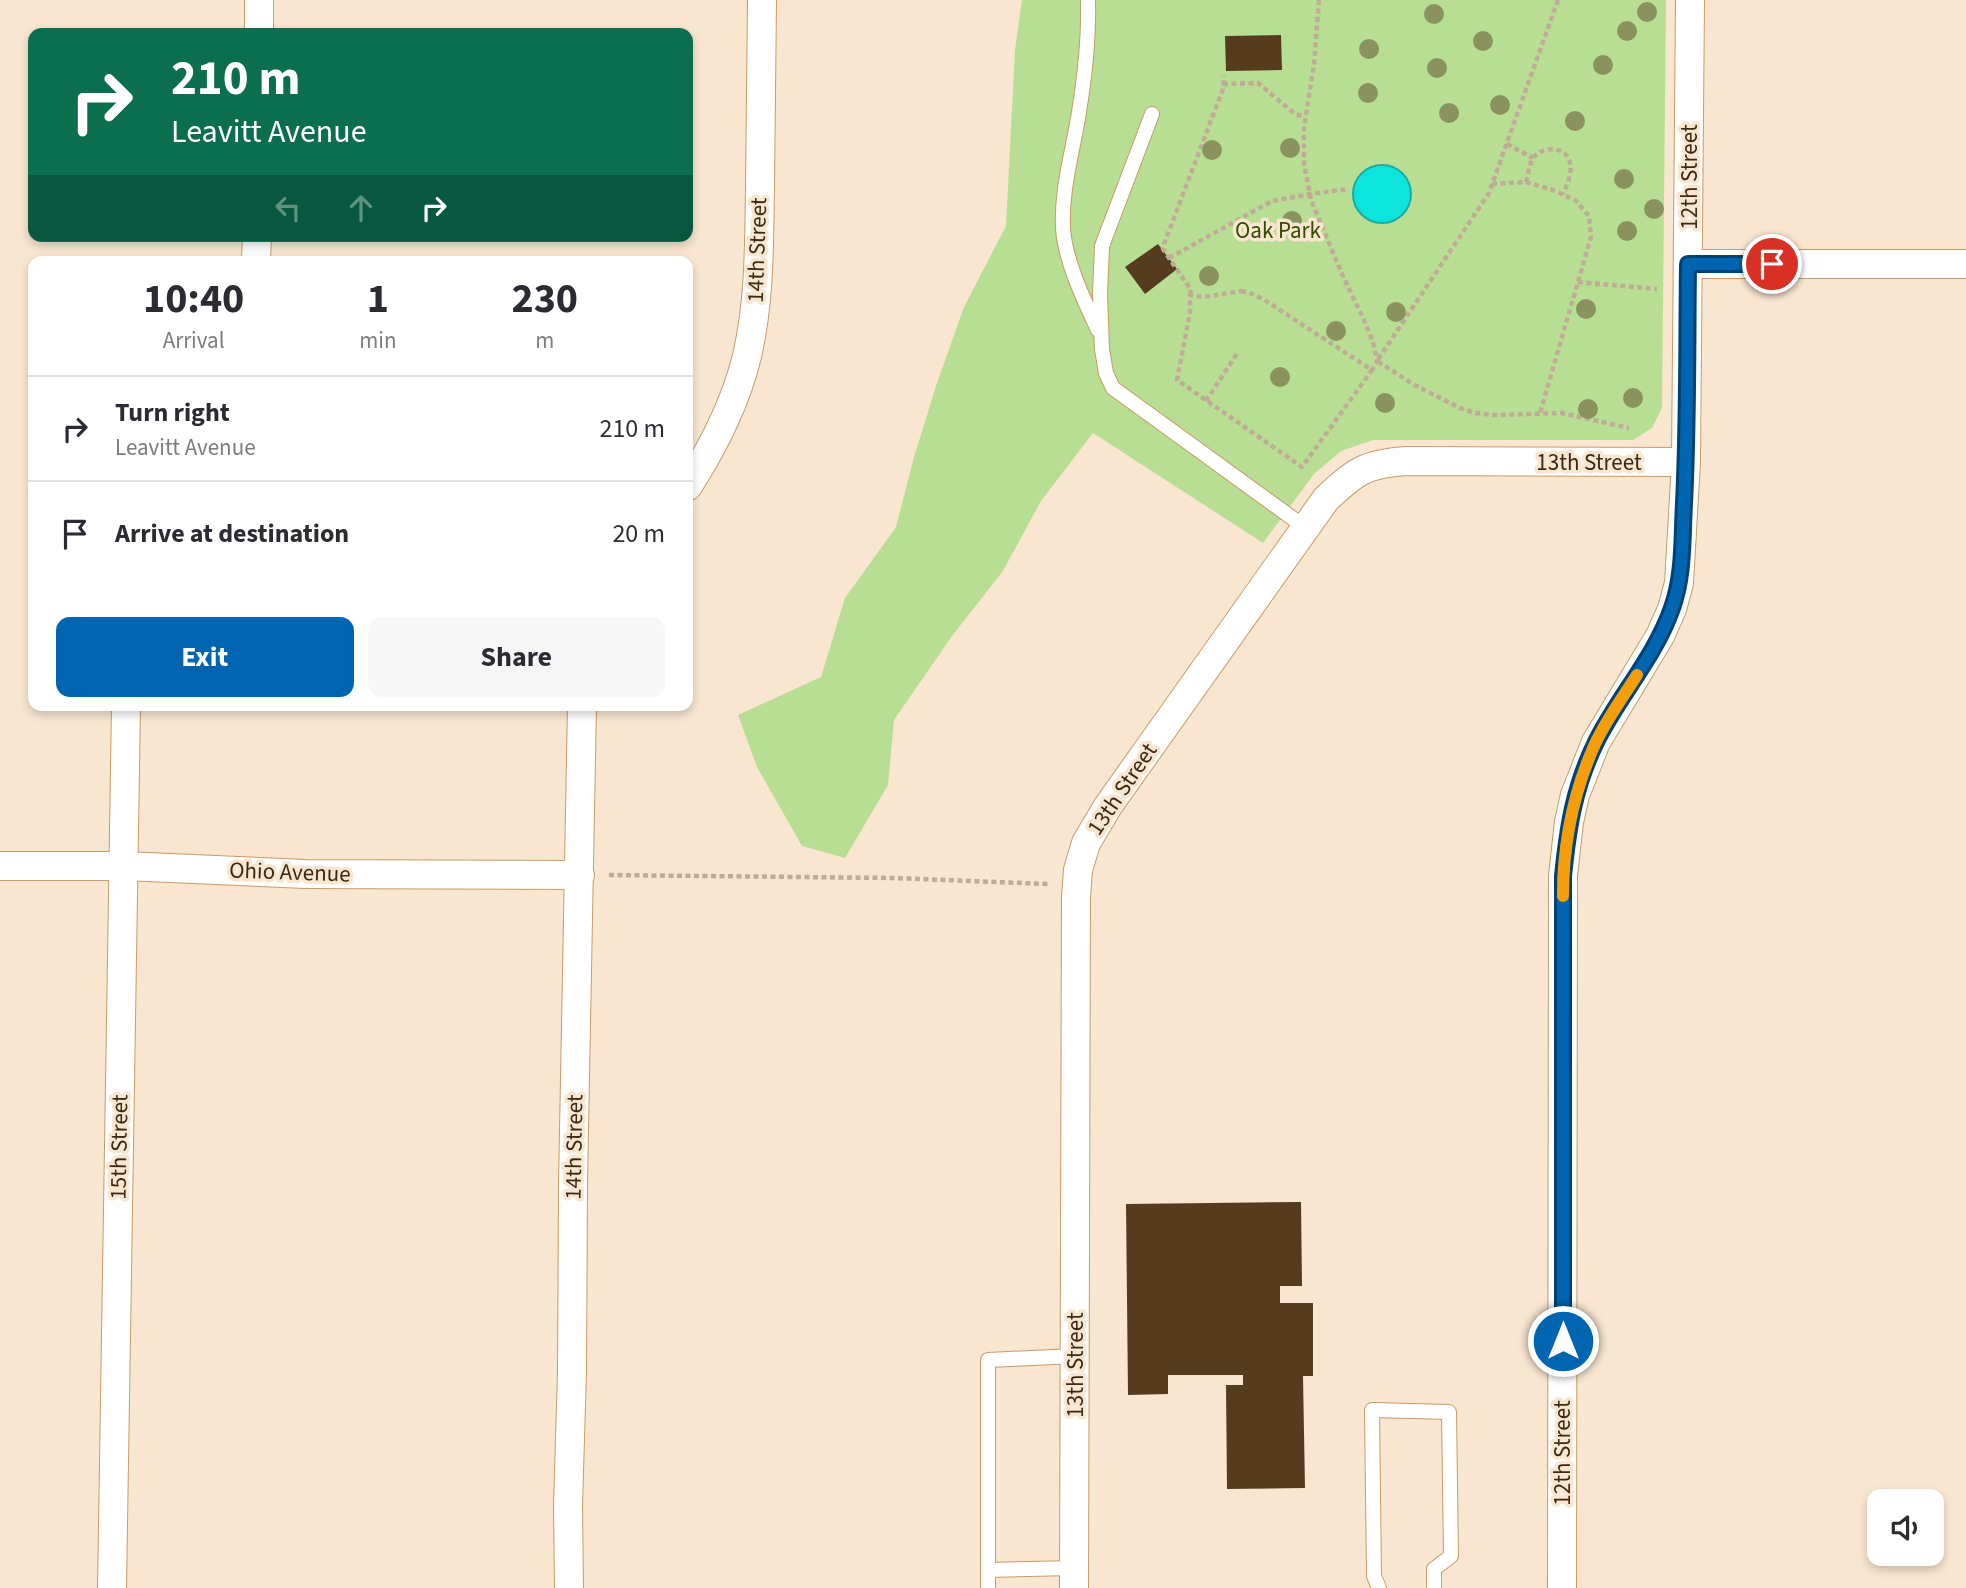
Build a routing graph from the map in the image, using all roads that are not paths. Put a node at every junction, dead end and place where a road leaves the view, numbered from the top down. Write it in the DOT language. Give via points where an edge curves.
graph roads {
  1 [pos="259,0"];
  2 [pos="762,0"];
  3 [pos="1088,0"];
  4 [pos="1690,0"];
  5 [pos="259,28"];
  6 [pos="1152,114"];
  7 [pos="1688,264"];
  8 [pos="1966,264"];
  9 [pos="1101,337"];
  10 [pos="1686,462"];
  11 [pos="693,478"];
  12 [pos="1306,528"];
  13 [pos="126,711"];
  14 [pos="582,711"];
  15 [pos="0,866"];
  16 [pos="124,866"];
  17 [pos="580,875"];
  18 [pos="1075,1356"];
  19 [pos="988,1570"];
  20 [pos="1074,1578"];
  21 [pos="112,1588"];
  22 [pos="569,1588"];
  23 [pos="988,1588"];
  24 [pos="1379,1588"];
  25 [pos="1434,1588"];
  26 [pos="1562,1588"];
  1 -- 5 [label="street"];
  2 -- 11 [label="street, 14th Street" via="756,305 747,358 728,412"];
  3 -- 9 [label="lane" via="1089,36 1063,196 1063,231"];
  4 -- 7 [label="street, 12th Street"];
  6 -- 9 [label="lane" via="1102,246"];
  7 -- 8 [label="street"];
  7 -- 10 [label="street, 12th Street"];
  9 -- 12 [label="lane" via="1113,388"];
  10 -- 12 [label="street, 13th Street" via="1379,463 1352,475 1326,499"];
  10 -- 26 [label="street, 12th Street" via="1679,583 1672,609 1596,742 1575,795 1563,876"];
  12 -- 18 [label="street, 13th Street" via="1108,806 1086,843 1078,870"];
  13 -- 16 [label="street, 15th Street"];
  14 -- 17 [label="street, 14th Street"];
  15 -- 16 [label="street, Ohio Avenue"];
  16 -- 17 [label="street, Ohio Avenue" via="305,874"];
  16 -- 21 [label="street, 15th Street"];
  17 -- 22 [label="street, 14th Street"];
  18 -- 19 [label="lane" via="988,1360"];
  18 -- 20 [label="street, 13th Street"];
  19 -- 20 [label="lane"];
  19 -- 23 [label="lane"];
  24 -- 25 [label="lane" via="1374,1576 1372,1410 1448,1412 1451,1556 1434,1569"];
}
